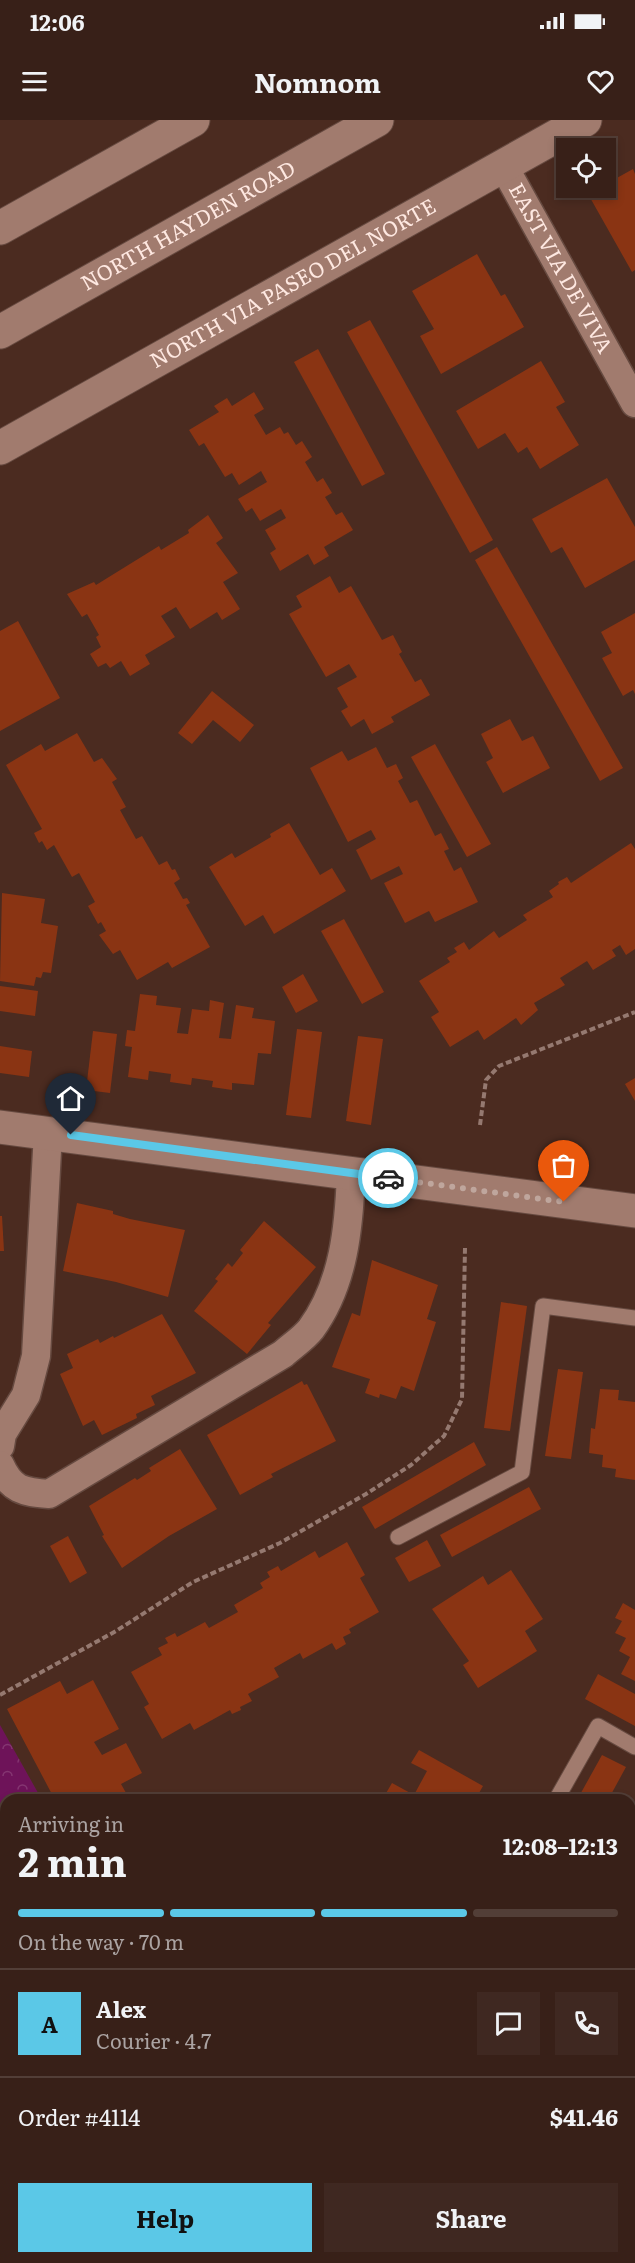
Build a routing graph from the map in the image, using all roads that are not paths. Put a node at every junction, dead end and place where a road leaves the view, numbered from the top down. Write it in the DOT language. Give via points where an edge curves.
graph roads {
  1 [pos="193,120"];
  2 [pos="376,120"];
  3 [pos="585,120"];
  4 [pos="502,165"];
  5 [pos="0,228"];
  6 [pos="0,332"];
  7 [pos="635,403"];
  8 [pos="0,448"];
  9 [pos="0,1127"];
  10 [pos="48,1132"];
  11 [pos="351,1173"];
  12 [pos="635,1211"];
  13 [pos="635,1318"];
  14 [pos="0,1446"];
  15 [pos="0,1465"];
  16 [pos="398,1537"];
  17 [pos="635,1747"];
  18 [pos="559,1794"];
  1 -- 5 [label="street"];
  2 -- 6 [label="street, NORTH HAYDEN ROAD"];
  3 -- 4 [label="street, NORTH VIA PASEO DEL NORTE"];
  4 -- 7 [label="street, EAST VIA DE VIVA"];
  4 -- 8 [label="street, NORTH VIA PASEO DEL NORTE"];
  9 -- 10 [label="street"];
  10 -- 11 [label="street"];
  10 -- 14 [label="street" via="36,1356 26,1395 2,1434"];
  11 -- 12 [label="street"];
  11 -- 15 [label="street" via="342,1262 329,1300 310,1330 283,1354 49,1494 27,1492 8,1481"];
  13 -- 16 [label="lane" via="543,1306 522,1472"];
  17 -- 18 [label="lane" via="598,1726"];
}
